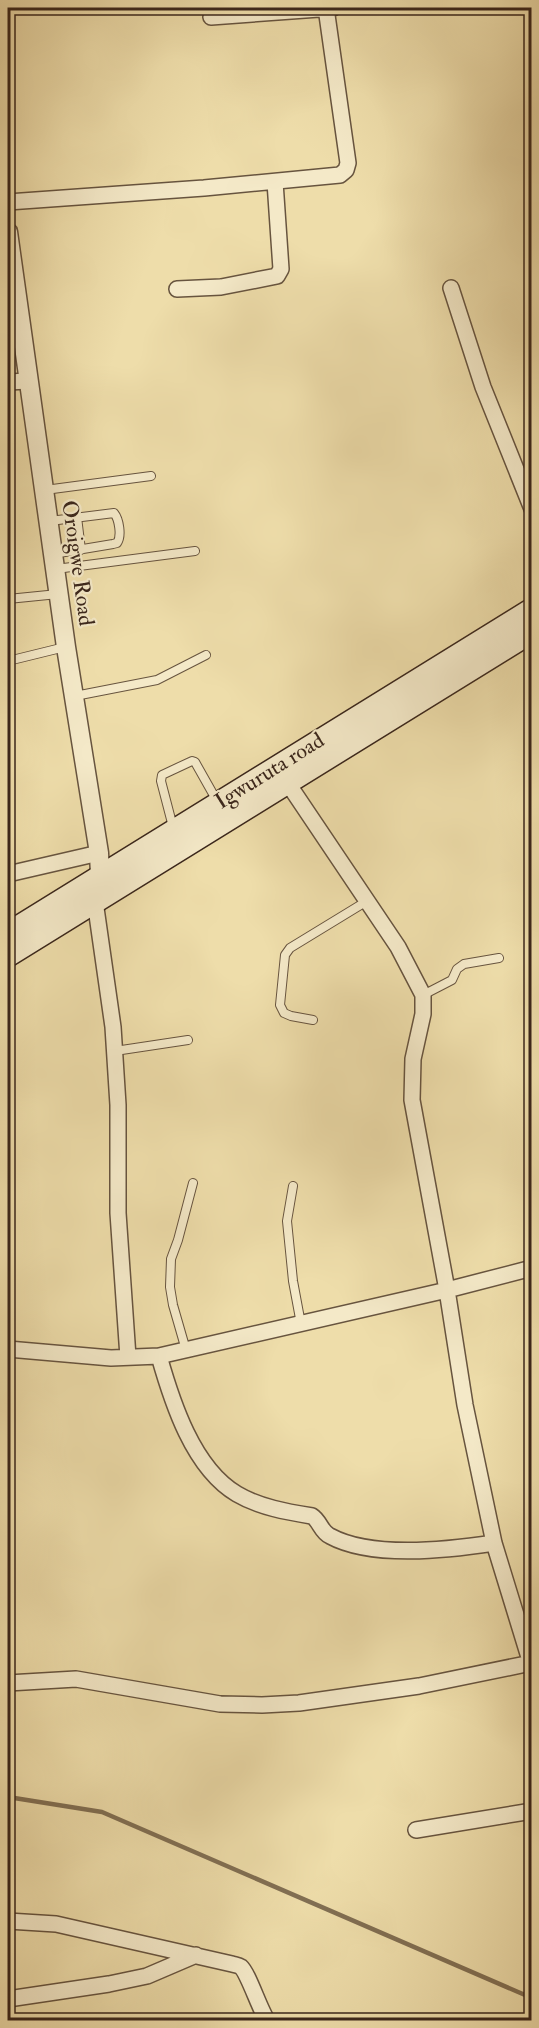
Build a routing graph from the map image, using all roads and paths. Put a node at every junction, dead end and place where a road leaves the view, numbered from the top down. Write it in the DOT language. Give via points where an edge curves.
graph roads {
  1 [pos="326,8"];
  2 [pos="333,8"];
  3 [pos="211,17"];
  4 [pos="275,182"];
  5 [pos="8,202"];
  6 [pos="8,232"];
  7 [pos="451,288"];
  8 [pos="177,289"];
  9 [pos="28,381"];
  10 [pos="8,382"];
  11 [pos="151,476"];
  12 [pos="44,490"];
  13 [pos="531,509"];
  14 [pos="77,518"];
  15 [pos="48,522"];
  16 [pos="81,550"];
  17 [pos="195,551"];
  18 [pos="54,561"];
  19 [pos="59,594"];
  20 [pos="8,599"];
  21 [pos="531,609"];
  22 [pos="531,632"];
  23 [pos="66,647"];
  24 [pos="206,655"];
  25 [pos="8,662"];
  26 [pos="75,696"];
  27 [pos="288,782"];
  28 [pos="218,802"];
  29 [pos="174,830"];
  30 [pos="99,853"];
  31 [pos="8,874"];
  32 [pos="100,875"];
  33 [pos="95,901"];
  34 [pos="367,901"];
  35 [pos="8,933"];
  36 [pos="8,956"];
  37 [pos="499,958"];
  38 [pos="423,995"];
  39 [pos="314,1020"];
  40 [pos="188,1040"];
  41 [pos="115,1051"];
  42 [pos="193,1183"];
  43 [pos="293,1186"];
  44 [pos="531,1268"];
  45 [pos="447,1290"];
  46 [pos="301,1324"];
  47 [pos="8,1349"];
  48 [pos="186,1350"];
  49 [pos="159,1356"];
  50 [pos="129,1357"];
  51 [pos="494,1543"];
  52 [pos="531,1665"];
  53 [pos="8,1683"];
  54 [pos="531,1811"];
  55 [pos="416,1830"];
  56 [pos="8,1921"];
  57 [pos="157,1946"];
  58 [pos="196,1955"];
  59 [pos="158,1972"];
  60 [pos="8,1999"];
  61 [pos="267,2020"];
  1 -- 2 [label="street"];
  1 -- 3 [label="street"];
  1 -- 4 [label="street" via="346,170 340,175"];
  4 -- 5 [label="street"];
  4 -- 8 [label="street" via="281,269 277,276 221,287"];
  6 -- 9 [label="street, Oroigwe Road"];
  7 -- 13 [label="street" via="483,387"];
  9 -- 10 [label="street"];
  9 -- 12 [label="street, Oroigwe Road"];
  11 -- 12 [label="lane"];
  12 -- 15 [label="street, Oroigwe Road"];
  14 -- 15 [label="lane"];
  14 -- 16 [label="lane"];
  14 -- 16 [label="lane" via="114,513 120,538 117,543"];
  15 -- 18 [label="street, Oroigwe Road"];
  16 -- 18 [label="lane"];
  17 -- 18 [label="lane"];
  18 -- 19 [label="street, Oroigwe Road"];
  19 -- 20 [label="lane"];
  19 -- 23 [label="street, Oroigwe Road"];
  21 -- 28 [label="main road, Igwuruta road"];
  22 -- 27 [label="main road, Igwuruta road"];
  23 -- 25 [label="lane"];
  23 -- 26 [label="street, Oroigwe Road"];
  24 -- 26 [label="lane" via="158,680"];
  26 -- 30 [label="street, Oroigwe Road"];
  27 -- 33 [label="main road, Igwuruta road"];
  27 -- 34 [label="street"];
  28 -- 29 [label="main road, Igwuruta road"];
  28 -- 29 [label="lane" via="192,760 162,775"];
  29 -- 32 [label="main road, Igwuruta road"];
  30 -- 31 [label="street"];
  30 -- 32 [label="street, Oroigwe Road"];
  32 -- 33 [label="street, Oroigwe Road"];
  32 -- 35 [label="main road, Igwuruta road"];
  33 -- 36 [label="main road, Igwuruta road"];
  33 -- 41 [label="street"];
  34 -- 38 [label="street" via="398,947"];
  34 -- 39 [label="lane" via="290,948 285,955 280,1005 284,1013"];
  37 -- 38 [label="lane" via="464,964 452,980"];
  38 -- 45 [label="street" via="413,1059 412,1101"];
  40 -- 41 [label="lane"];
  41 -- 50 [label="street" via="117,1213"];
  42 -- 48 [label="lane" via="171,1259 172,1305"];
  43 -- 46 [label="lane" via="287,1221"];
  44 -- 45 [label="street"];
  45 -- 46 [label="street"];
  45 -- 51 [label="street" via="465,1405"];
  46 -- 48 [label="street"];
  47 -- 50 [label="street" via="77,1357"];
  48 -- 49 [label="street"];
  49 -- 50 [label="street"];
  49 -- 51 [label="street" via="182,1426 201,1458 235,1493 264,1505 312,1516 325,1533 353,1545 423,1551"];
  51 -- 52 [label="street"];
  52 -- 53 [label="street" via="418,1686 262,1705 220,1704 76,1678"];
  54 -- 55 [label="street"];
  56 -- 57 [label="street" via="56,1924"];
  57 -- 58 [label="street"];
  57 -- 59 [label="street"];
  58 -- 59 [label="street"];
  58 -- 61 [label="street" via="241,1968"];
  59 -- 60 [label="street" via="109,1984"];
}
